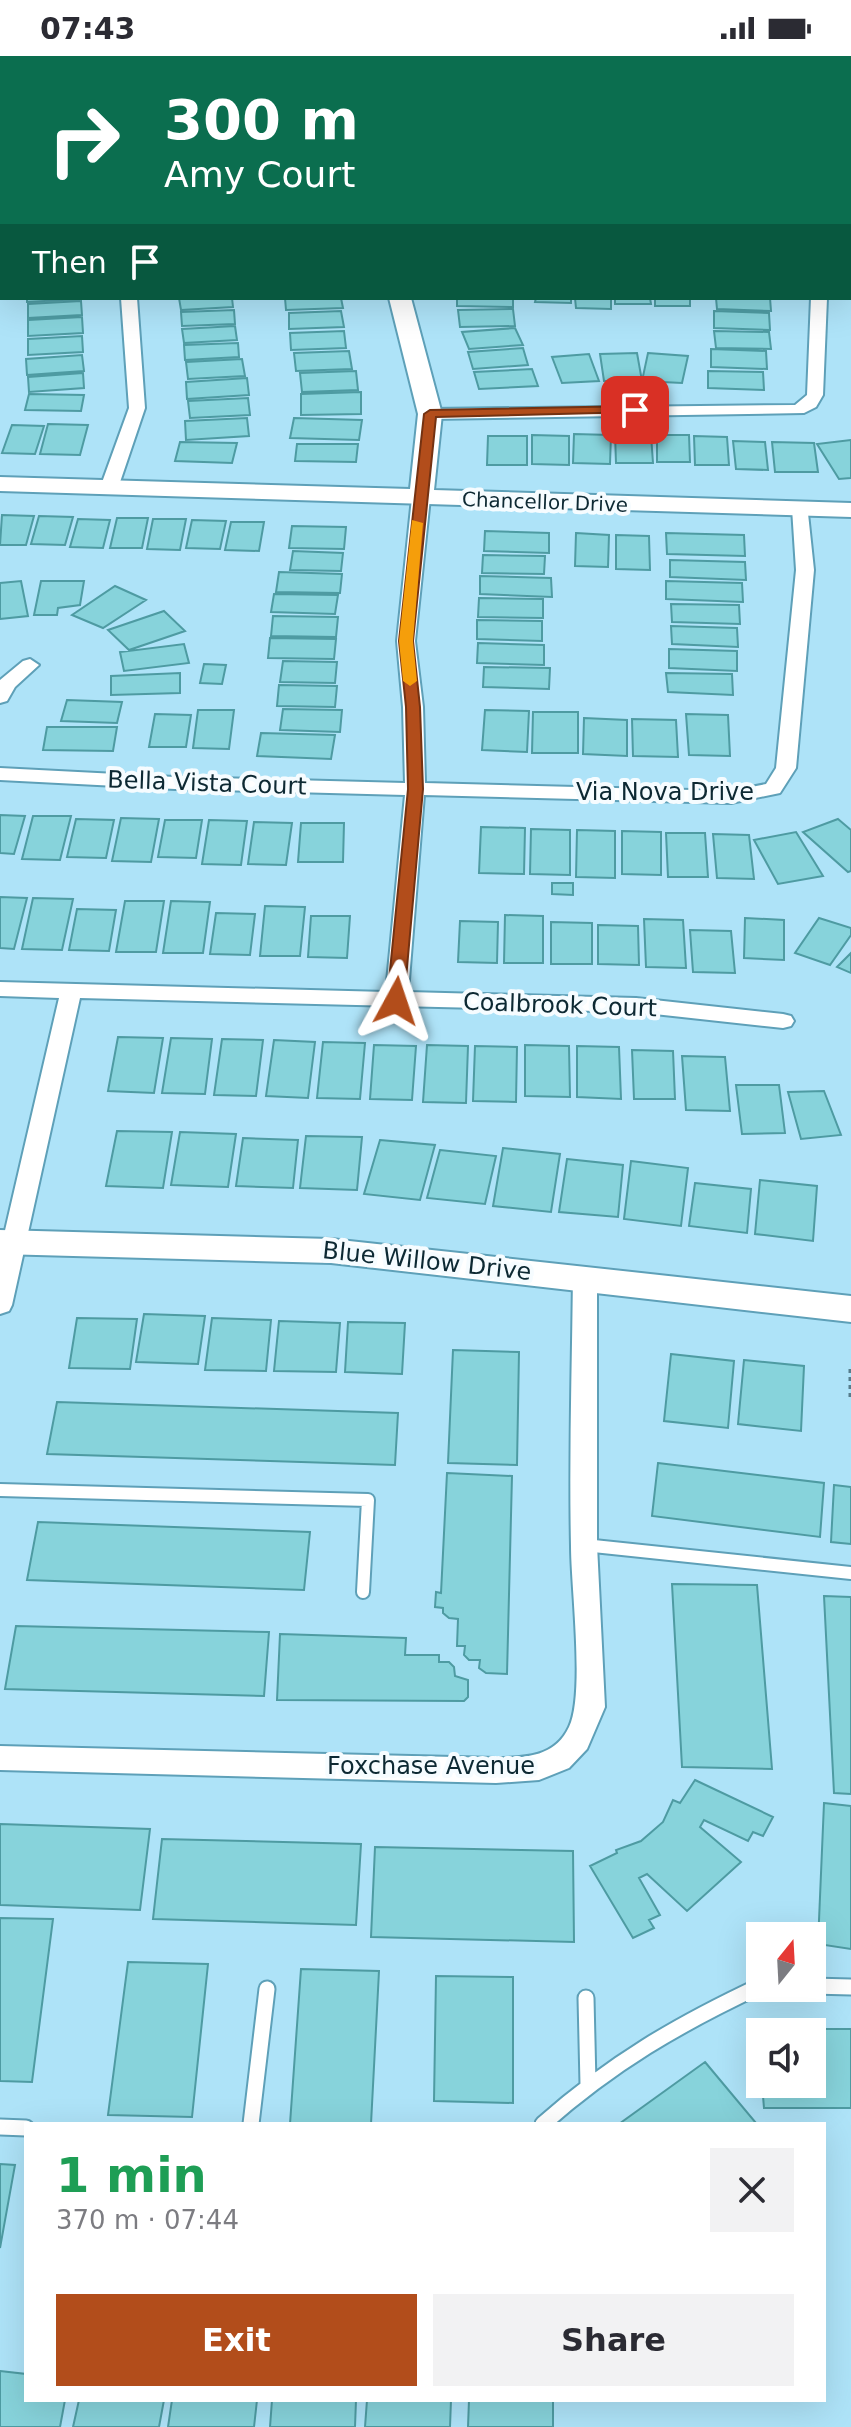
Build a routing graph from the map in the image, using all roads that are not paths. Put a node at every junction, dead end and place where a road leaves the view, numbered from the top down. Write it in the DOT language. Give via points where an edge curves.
graph roads {
  1 [pos="129,300"];
  2 [pos="401,300"];
  3 [pos="819,300"];
  4 [pos="430,414"];
  5 [pos="0,484"];
  6 [pos="109,488"];
  7 [pos="421,498"];
  8 [pos="801,508"];
  9 [pos="851,510"];
  10 [pos="30,665"];
  11 [pos="0,697"];
  12 [pos="0,774"];
  13 [pos="415,789"];
  14 [pos="0,989"];
  15 [pos="71,991"];
  16 [pos="396,1001"];
  17 [pos="783,1021"];
  18 [pos="7,1242"];
  19 [pos="585,1277"];
  20 [pos="0,1305"];
  21 [pos="851,1309"];
  22 [pos="0,1490"];
  23 [pos="584,1545"];
  24 [pos="851,1573"];
  25 [pos="363,1592"];
  26 [pos="0,1758"];
  27 [pos="826,1986"];
  28 [pos="851,1987"];
  29 [pos="267,1989"];
  30 [pos="746,1993"];
  31 [pos="586,1998"];
  32 [pos="588,2084"];
  33 [pos="251,2122"];
  34 [pos="545,2122"];
  35 [pos="0,2127"];
  36 [pos="24,2128"];
  1 -- 6 [label="street" via="137,408"];
  2 -- 4 [label="street"];
  3 -- 4 [label="street" via="815,395 798,410"];
  4 -- 7 [label="street"];
  5 -- 6 [label="street, Chancellor Drive"];
  6 -- 7 [label="street, Chancellor Drive"];
  7 -- 8 [label="street, Chancellor Drive"];
  7 -- 13 [label="street" via="406,641"];
  8 -- 9 [label="street, Chancellor Drive"];
  8 -- 13 [label="street, Via Nova Drive" via="805,570 786,768 773,789 731,797"];
  10 -- 11 [label="street"];
  12 -- 13 [label="street, Bella Vista Court"];
  13 -- 16 [label="street"];
  14 -- 15 [label="street, Coalbrook Court"];
  15 -- 16 [label="street, Coalbrook Court"];
  15 -- 18 [label="street"];
  16 -- 17 [label="street, Coalbrook Court" via="636,1005"];
  18 -- 19 [label="street, Blue Willow Drive" via="331,1251"];
  18 -- 20 [label="street"];
  19 -- 21 [label="street, Blue Willow Drive"];
  19 -- 23 [label="street, Foxchase Avenue"];
  22 -- 25 [label="lane" via="368,1500"];
  23 -- 24 [label="lane"];
  23 -- 26 [label="street, Foxchase Avenue" via="591,1707 570,1752 548,1765 418,1770"];
  27 -- 28 [label="lane"];
  29 -- 33 [label="lane"];
  30 -- 32 [label="lane" via="687,2020"];
  31 -- 32 [label="lane"];
  32 -- 34 [label="lane"];
  35 -- 36 [label="lane"];
}
